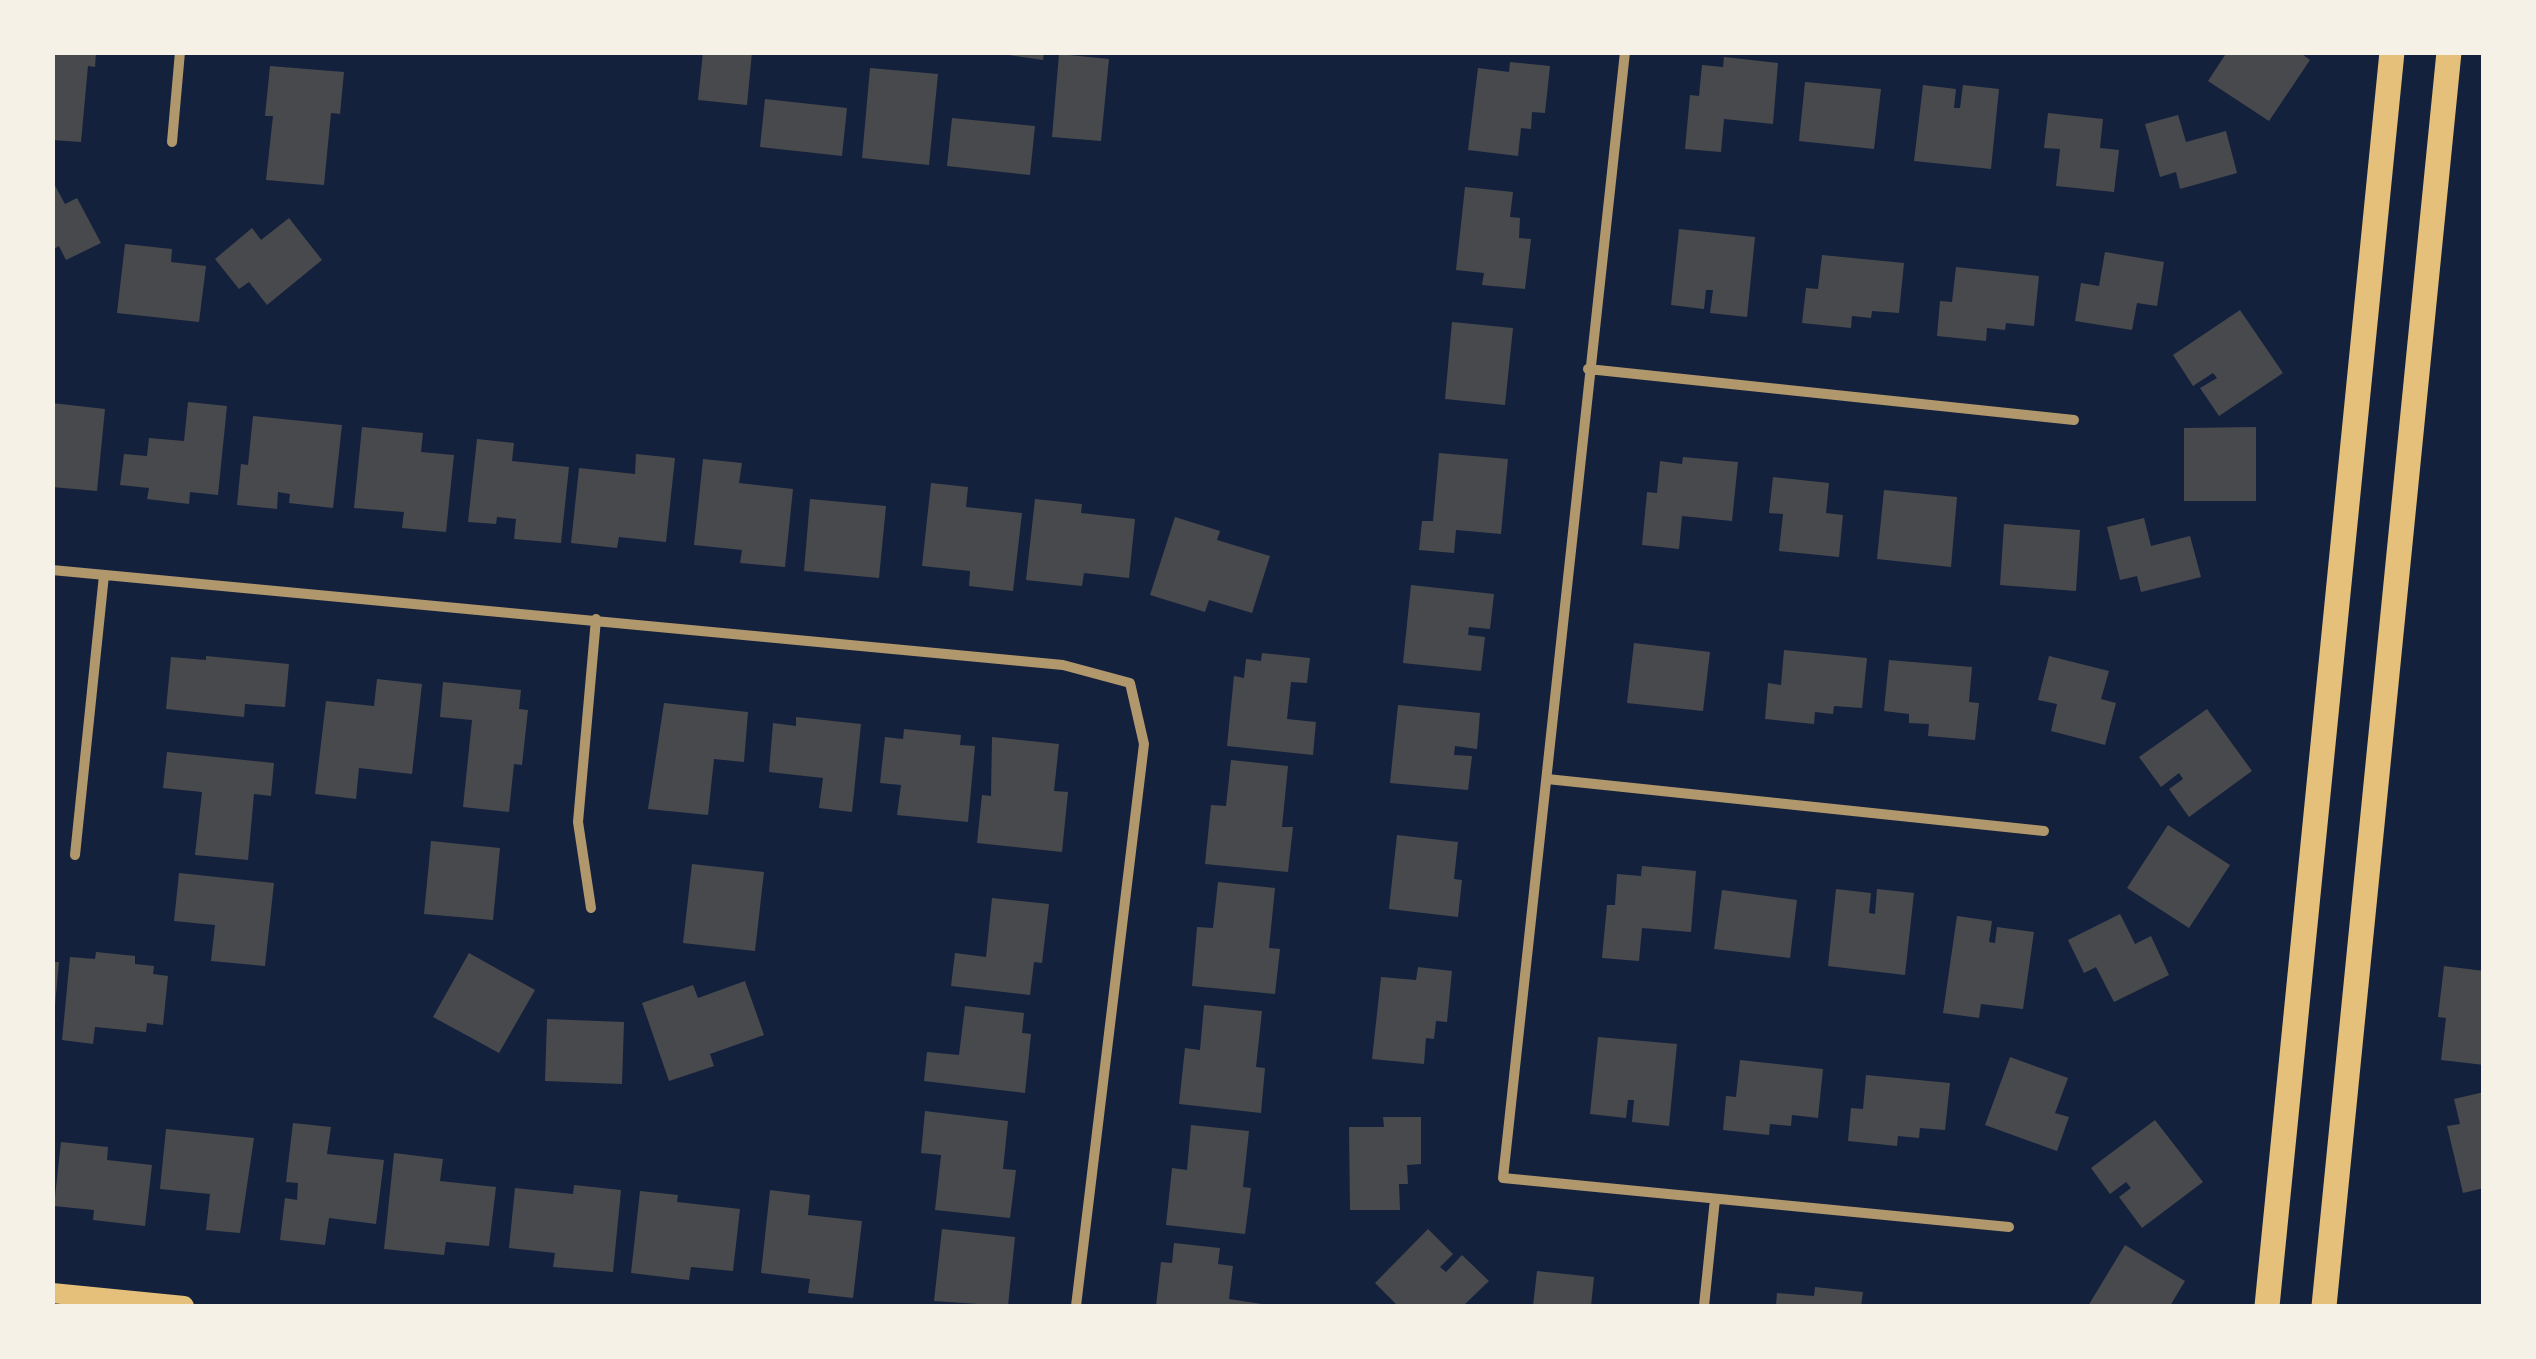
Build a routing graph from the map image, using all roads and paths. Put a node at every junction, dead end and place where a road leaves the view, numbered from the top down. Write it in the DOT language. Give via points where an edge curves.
graph roads {
  1 [pos="180,52"];
  2 [pos="1626,52"];
  3 [pos="2392,52"];
  4 [pos="2449,52"];
  5 [pos="172,142"];
  6 [pos="1588,369"];
  7 [pos="2074,420"];
  8 [pos="52,570"];
  9 [pos="104,575"];
  10 [pos="596,619"];
  11 [pos="1547,780"];
  12 [pos="2044,831"];
  13 [pos="76,855"];
  14 [pos="591,908"];
  15 [pos="1714,1200"];
  16 [pos="2009,1227"];
  17 [pos="52,1293"];
  18 [pos="184,1306"];
  19 [pos="1076,1306"];
  20 [pos="1704,1306"];
  21 [pos="2267,1306"];
  22 [pos="2324,1306"];
  1 -- 5 [label="street"];
  2 -- 6 [label="street"];
  3 -- 21 [label="main road"];
  4 -- 22 [label="main road"];
  6 -- 7 [label="street"];
  6 -- 11 [label="street"];
  8 -- 9 [label="street"];
  9 -- 10 [label="street"];
  9 -- 13 [label="street"];
  10 -- 14 [label="street" via="578,822"];
  10 -- 19 [label="street" via="1063,664 1130,684 1144,744"];
  11 -- 12 [label="street"];
  11 -- 15 [label="street" via="1503,1178"];
  15 -- 16 [label="street"];
  15 -- 20 [label="street"];
  17 -- 18 [label="main road"];
}
